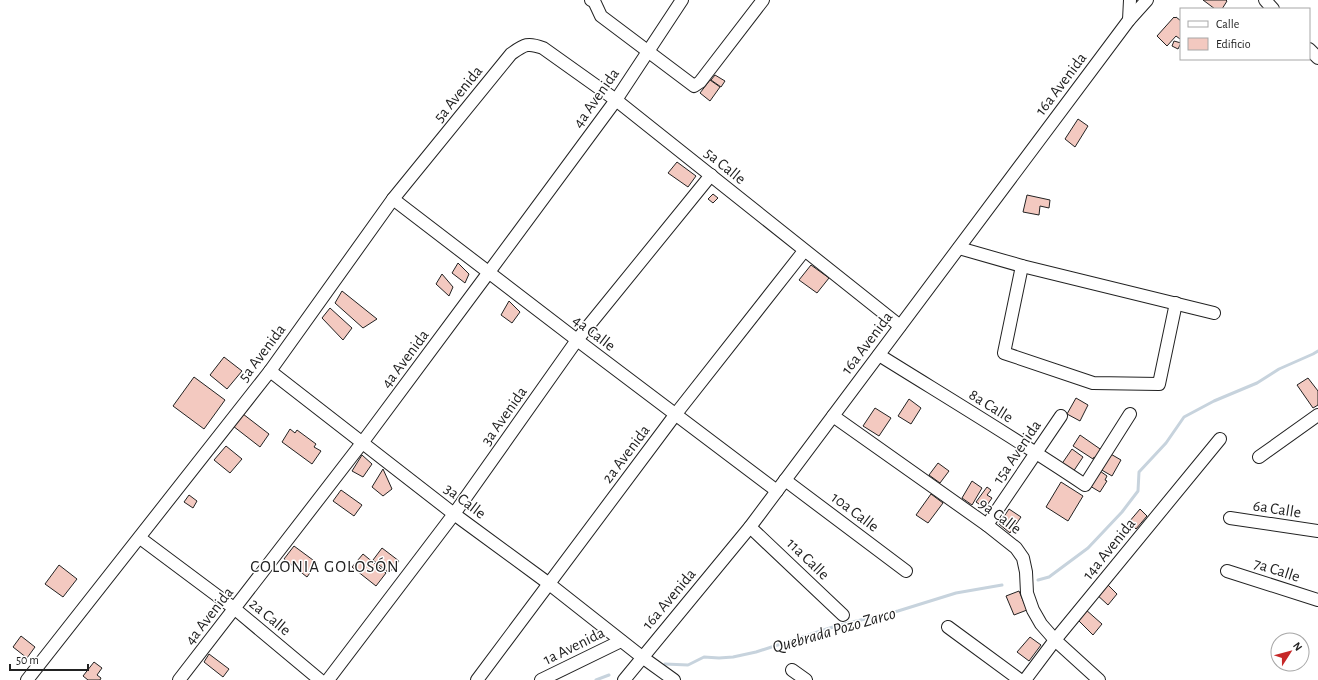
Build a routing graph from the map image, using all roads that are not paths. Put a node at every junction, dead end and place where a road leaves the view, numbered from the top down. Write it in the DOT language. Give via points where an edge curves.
graph roads {
  1 [pos="593,0"];
  2 [pos="682,0"];
  3 [pos="763,0"];
  4 [pos="1130,0"];
  5 [pos="1147,0"];
  6 [pos="1264,0"];
  7 [pos="1272,8"];
  8 [pos="1129,20"];
  9 [pos="523,45"];
  10 [pos="1310,49"];
  11 [pos="647,51"];
  12 [pos="1318,58"];
  13 [pos="616,100"];
  14 [pos="710,175"];
  15 [pos="393,199"];
  16 [pos="959,248"];
  17 [pos="804,251"];
  18 [pos="1022,266"];
  19 [pos="489,272"];
  20 [pos="1176,303"];
  21 [pos="1214,313"];
  22 [pos="900,326"];
  23 [pos="577,340"];
  24 [pos="879,355"];
  25 [pos="270,371"];
  26 [pos="1130,414"];
  27 [pos="676,415"];
  28 [pos="1318,415"];
  29 [pos="833,416"];
  30 [pos="1061,416"];
  31 [pos="1220,439"];
  32 [pos="362,443"];
  33 [pos="1037,453"];
  34 [pos="1259,457"];
  35 [pos="786,480"];
  36 [pos="777,491"];
  37 [pos="454,514"];
  38 [pos="1230,518"];
  39 [pos="987,526"];
  40 [pos="750,527"];
  41 [pos="1318,531"];
  42 [pos="140,538"];
  43 [pos="906,571"];
  44 [pos="1227,571"];
  45 [pos="548,583"];
  46 [pos="1318,600"];
  47 [pos="235,609"];
  48 [pos="844,615"];
  49 [pos="948,627"];
  50 [pos="1055,640"];
  51 [pos="621,641"];
  52 [pos="642,657"];
  53 [pos="792,670"];
  54 [pos="27,680"];
  55 [pos="179,680"];
  56 [pos="320,680"];
  57 [pos="328,680"];
  58 [pos="477,680"];
  59 [pos="541,680"];
  60 [pos="624,680"];
  61 [pos="674,680"];
  62 [pos="806,680"];
  63 [pos="1020,680"];
  64 [pos="1025,680"];
  65 [pos="1099,680"];
  1 -- 11 [label="street" via="601,16"];
  2 -- 11 [label="street, 4a Avenida"];
  3 -- 11 [label="street" via="700,82 694,86"];
  4 -- 8 [label="street"];
  5 -- 8 [label="street, 16a Avenida"];
  6 -- 7 [label="street"];
  8 -- 16 [label="street, 16a Avenida"];
  9 -- 13 [label="street, 5a Calle" via="532,44 543,48"];
  9 -- 15 [label="street, 5a Avenida" via="511,54"];
  10 -- 12 [label="street"];
  11 -- 13 [label="street, 4a Avenida"];
  13 -- 14 [label="street, 5a Calle"];
  13 -- 19 [label="street, 4a Avenida"];
  14 -- 17 [label="street, 5a Calle"];
  14 -- 23 [label="street, 3a Avenida"];
  15 -- 19 [label="street, 4a Calle"];
  15 -- 25 [label="street, 5a Avenida"];
  16 -- 18 [label="street"];
  16 -- 22 [label="street, 16a Avenida"];
  17 -- 22 [label="street, 5a Calle"];
  17 -- 27 [label="street, 2a Avenida"];
  18 -- 20 [label="street"];
  18 -- 20 [label="street" via="1004,352 1093,383 1159,384"];
  19 -- 23 [label="street, 4a Calle"];
  19 -- 32 [label="street, 4a Avenida"];
  20 -- 21 [label="street"];
  22 -- 24 [label="street, 16a Avenida"];
  23 -- 27 [label="street, 4a Calle"];
  23 -- 37 [label="street, 3a Avenida"];
  24 -- 29 [label="street, 16a Avenida"];
  24 -- 33 [label="street, 8a Calle"];
  25 -- 32 [label="street, 3a Calle"];
  25 -- 42 [label="street, 5a Avenida"];
  26 -- 33 [label="street, 8a Calle" via="1085,485"];
  27 -- 36 [label="street, 4a Calle"];
  27 -- 45 [label="street, 2a Avenida"];
  28 -- 34 [label="street"];
  29 -- 35 [label="street, 16a Avenida"];
  29 -- 39 [label="street, 9a Calle"];
  30 -- 33 [label="street, 15a Avenida"];
  31 -- 50 [label="street, 14a Avenida"];
  32 -- 37 [label="street, 3a Calle"];
  32 -- 47 [label="street, 4a Avenida"];
  33 -- 39 [label="street, 15a Avenida"];
  35 -- 36 [label="street, 16a Avenida"];
  35 -- 43 [label="street, 10a Calle"];
  36 -- 40 [label="street, 16a Avenida"];
  37 -- 45 [label="street, 3a Calle"];
  37 -- 57 [label="street, 3a Avenida"];
  38 -- 41 [label="street, 6a Calle"];
  39 -- 50 [label="street, 9a Calle" via="1016,548 1023,558 1033,610"];
  40 -- 48 [label="street, 11a Calle"];
  40 -- 52 [label="street, 16a Avenida"];
  42 -- 47 [label="street, 2a Calle"];
  42 -- 54 [label="street, 5a Avenida"];
  44 -- 46 [label="street, 7a Calle"];
  45 -- 51 [label="street, 3a Calle"];
  45 -- 58 [label="street, 2a Avenida"];
  47 -- 55 [label="street, 4a Avenida"];
  47 -- 56 [label="street, 2a Calle"];
  49 -- 63 [label="street"];
  50 -- 64 [label="street, 14a Avenida"];
  50 -- 65 [label="street, 9a Calle"];
  51 -- 52 [label="street, 3a Calle"];
  51 -- 59 [label="street, 1a Avenida"];
  52 -- 60 [label="street, 16a Avenida"];
  52 -- 61 [label="street, 3a Calle"];
  53 -- 62 [label="street"];
}
